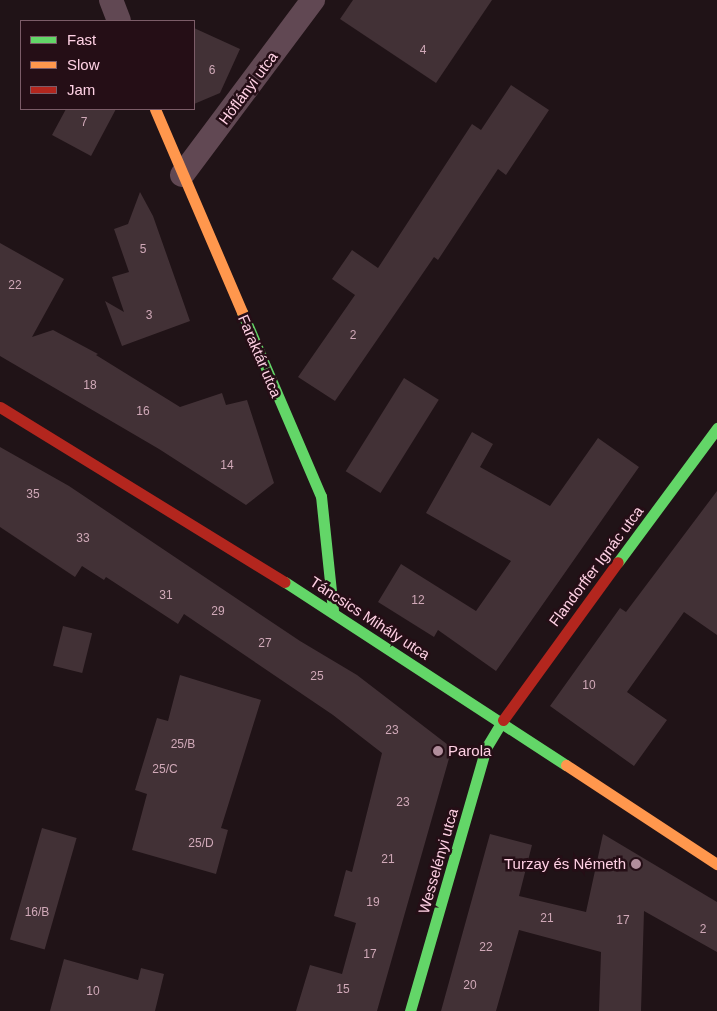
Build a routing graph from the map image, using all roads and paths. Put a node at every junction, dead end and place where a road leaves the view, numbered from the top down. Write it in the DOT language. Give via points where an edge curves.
graph roads {
  1 [pos="111,0"];
  2 [pos="313,0"];
  3 [pos="119,20"];
  4 [pos="155,110"];
  5 [pos="182,175"];
  6 [pos="0,407"];
  7 [pos="717,428"];
  8 [pos="333,611"];
  9 [pos="501,723"];
  10 [pos="717,864"];
  11 [pos="410,1011"];
  1 -- 3 [label="street"];
  2 -- 5 [label="street, Höflányi utca"];
  4 -- 5 [label="street, Faraktár utca"];
  5 -- 8 [label="street, Faraktár utca" via="321,496"];
  6 -- 8 [label="street, Táncsics Mihály utca"];
  7 -- 9 [label="street, Flandorffer Ignác utca"];
  8 -- 9 [label="street, Táncsics Mihály utca"];
  9 -- 10 [label="street, Táncsics Mihály utca"];
  9 -- 11 [label="street, Wesselényi utca" via="486,748"];
}
